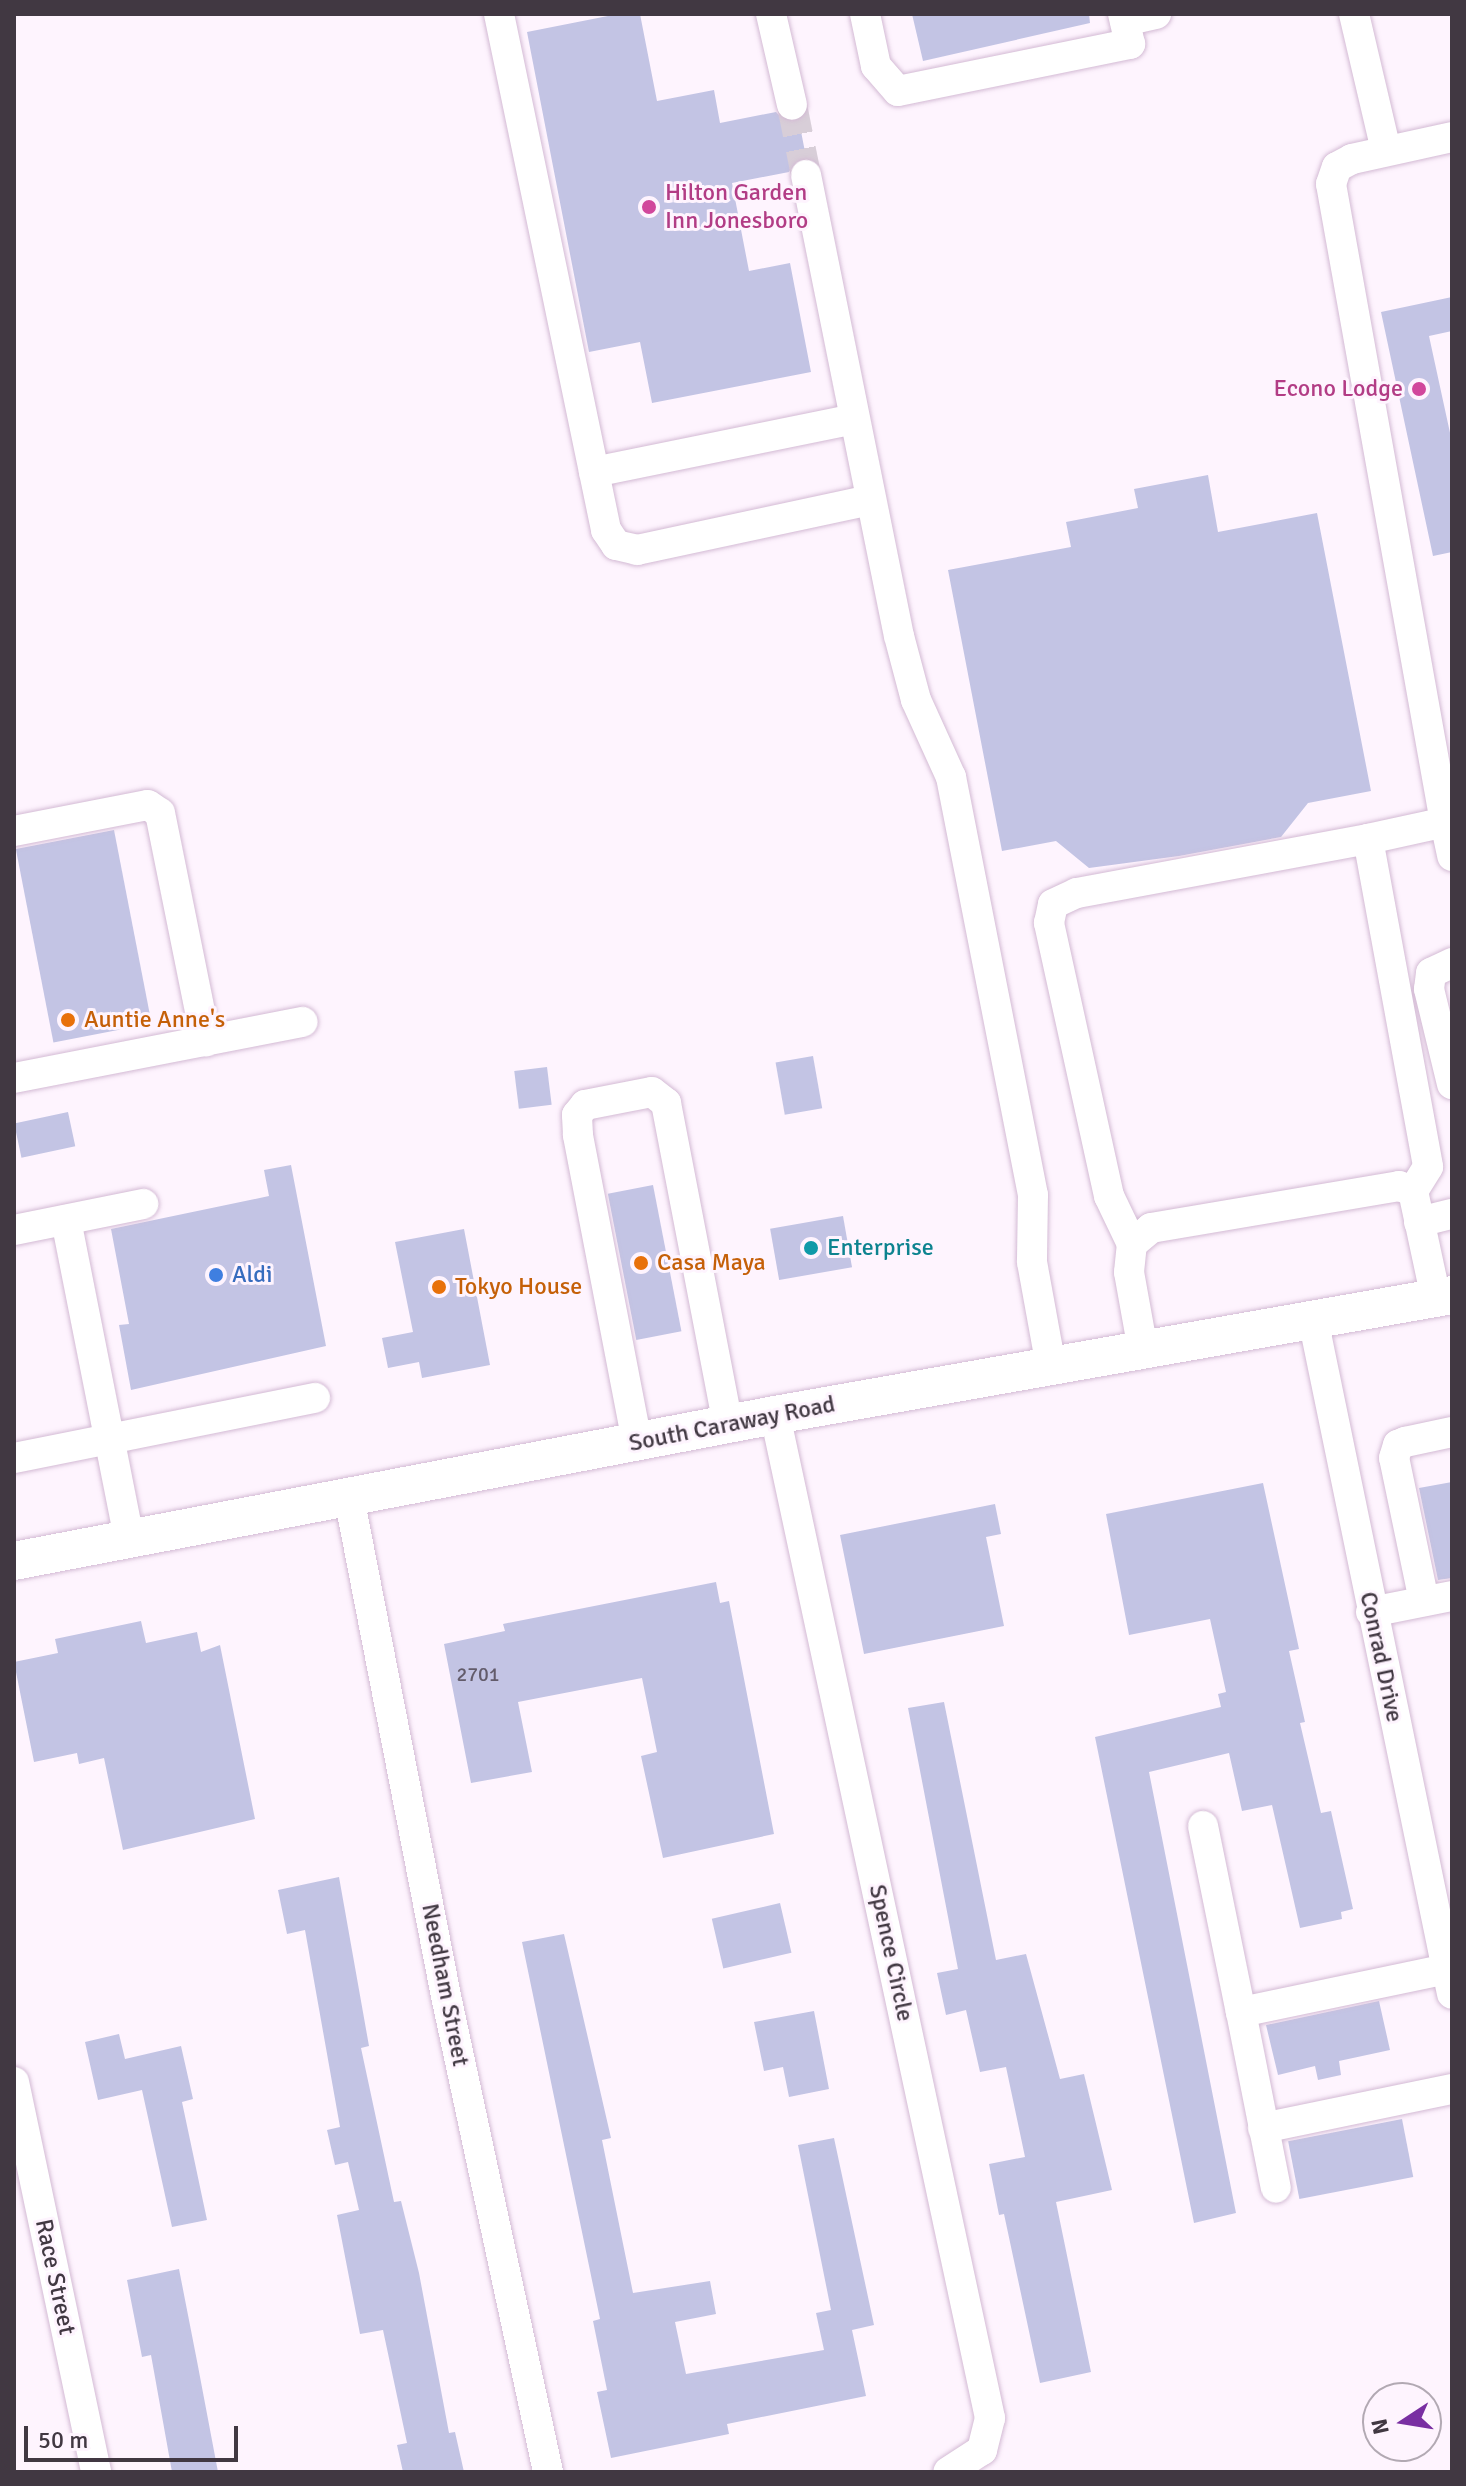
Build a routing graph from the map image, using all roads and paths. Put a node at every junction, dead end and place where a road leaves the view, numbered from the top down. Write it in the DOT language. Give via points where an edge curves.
graph roads {
  1 [pos="499,14"];
  2 [pos="771,14"];
  3 [pos="865,14"];
  4 [pos="1156,14"];
  5 [pos="1354,14"];
  6 [pos="1124,18"];
  7 [pos="792,105"];
  8 [pos="1452,137"];
  9 [pos="1386,150"];
  10 [pos="806,175"];
  11 [pos="855,419"];
  12 [pos="594,472"];
  13 [pos="871,500"];
  14 [pos="1445,822"];
  15 [pos="14,831"];
  16 [pos="1368,839"];
  17 [pos="1452,856"];
  18 [pos="1452,963"];
  19 [pos="303,1022"];
  20 [pos="206,1041"];
  21 [pos="14,1078"];
  22 [pos="1452,1086"];
  23 [pos="1417,1091"];
  24 [pos="1413,1191"];
  25 [pos="143,1204"];
  26 [pos="1452,1214"];
  27 [pos="66,1220"];
  28 [pos="1419,1222"];
  29 [pos="14,1230"];
  30 [pos="1132,1244"];
  31 [pos="1444,1296"];
  32 [pos="1313,1319"];
  33 [pos="1143,1350"];
  34 [pos="1051,1367"];
  35 [pos="315,1398"];
  36 [pos="775,1415"];
  37 [pos="728,1424"];
  38 [pos="1452,1432"];
  39 [pos="108,1439"];
  40 [pos="637,1442"];
  41 [pos="14,1458"];
  42 [pos="349,1497"];
  43 [pos="129,1539"];
  44 [pos="14,1561"];
  45 [pos="1438,1599"];
  46 [pos="1371,1612"];
  47 [pos="1203,1826"];
  48 [pos="1450,1981"];
  49 [pos="1241,2012"];
  50 [pos="1452,2089"];
  51 [pos="16,2099"];
  52 [pos="1263,2128"];
  53 [pos="1276,2188"];
  54 [pos="96,2472"];
  55 [pos="548,2472"];
  56 [pos="948,2472"];
  1 -- 12 [label="street"];
  2 -- 7 [label="street"];
  3 -- 6 [label="street" via="876,66 898,91 1130,44"];
  4 -- 6 [label="street"];
  5 -- 9 [label="street"];
  8 -- 9 [label="street"];
  9 -- 14 [label="street" via="1337,167 1331,184"];
  10 -- 11 [label="street"];
  11 -- 12 [label="street"];
  11 -- 13 [label="street"];
  12 -- 13 [label="street" via="606,530 616,545 637,550"];
  13 -- 34 [label="street" via="916,700 951,777 1033,1195 1032,1262"];
  14 -- 16 [label="street"];
  14 -- 17 [label="street"];
  15 -- 20 [label="street" via="148,805 160,813"];
  16 -- 23 [label="street"];
  16 -- 30 [label="street" via="1077,893 1053,904 1049,923 1109,1196"];
  18 -- 22 [label="street" via="1431,973 1429,989"];
  19 -- 20 [label="street"];
  20 -- 21 [label="street"];
  22 -- 23 [label="street"];
  23 -- 24 [label="street" via="1428,1167"];
  24 -- 28 [label="street"];
  24 -- 30 [label="street" via="1399,1186 1151,1228"];
  25 -- 27 [label="street"];
  26 -- 28 [label="street"];
  27 -- 29 [label="street"];
  27 -- 39 [label="street"];
  28 -- 31 [label="street"];
  30 -- 33 [label="street" via="1129,1272"];
  31 -- 32 [label="main road, South Caraway Road"];
  32 -- 33 [label="main road, South Caraway Road"];
  32 -- 46 [label="street, Conrad Drive"];
  33 -- 34 [label="main road, South Caraway Road"];
  34 -- 36 [label="main road, South Caraway Road"];
  35 -- 39 [label="street"];
  36 -- 37 [label="main road, South Caraway Road"];
  36 -- 56 [label="street, Spence Circle" via="990,2418 982,2450"];
  37 -- 40 [label="main road, South Caraway Road"];
  37 -- 40 [label="street" via="666,1103 652,1092 598,1102 580,1109 577,1128"];
  38 -- 45 [label="street" via="1398,1445 1394,1458"];
  39 -- 41 [label="street"];
  39 -- 43 [label="street"];
  40 -- 42 [label="main road, South Caraway Road"];
  42 -- 43 [label="main road, South Caraway Road"];
  42 -- 55 [label="street, Needham Street" via="446,1996"];
  43 -- 44 [label="main road, South Caraway Road"];
  45 -- 46 [label="street"];
  46 -- 48 [label="street, Conrad Drive"];
  47 -- 49 [label="street"];
  48 -- 49 [label="street"];
  49 -- 52 [label="street"];
  50 -- 52 [label="street"];
  51 -- 54 [label="street, Race Street"];
  52 -- 53 [label="street"];
}
